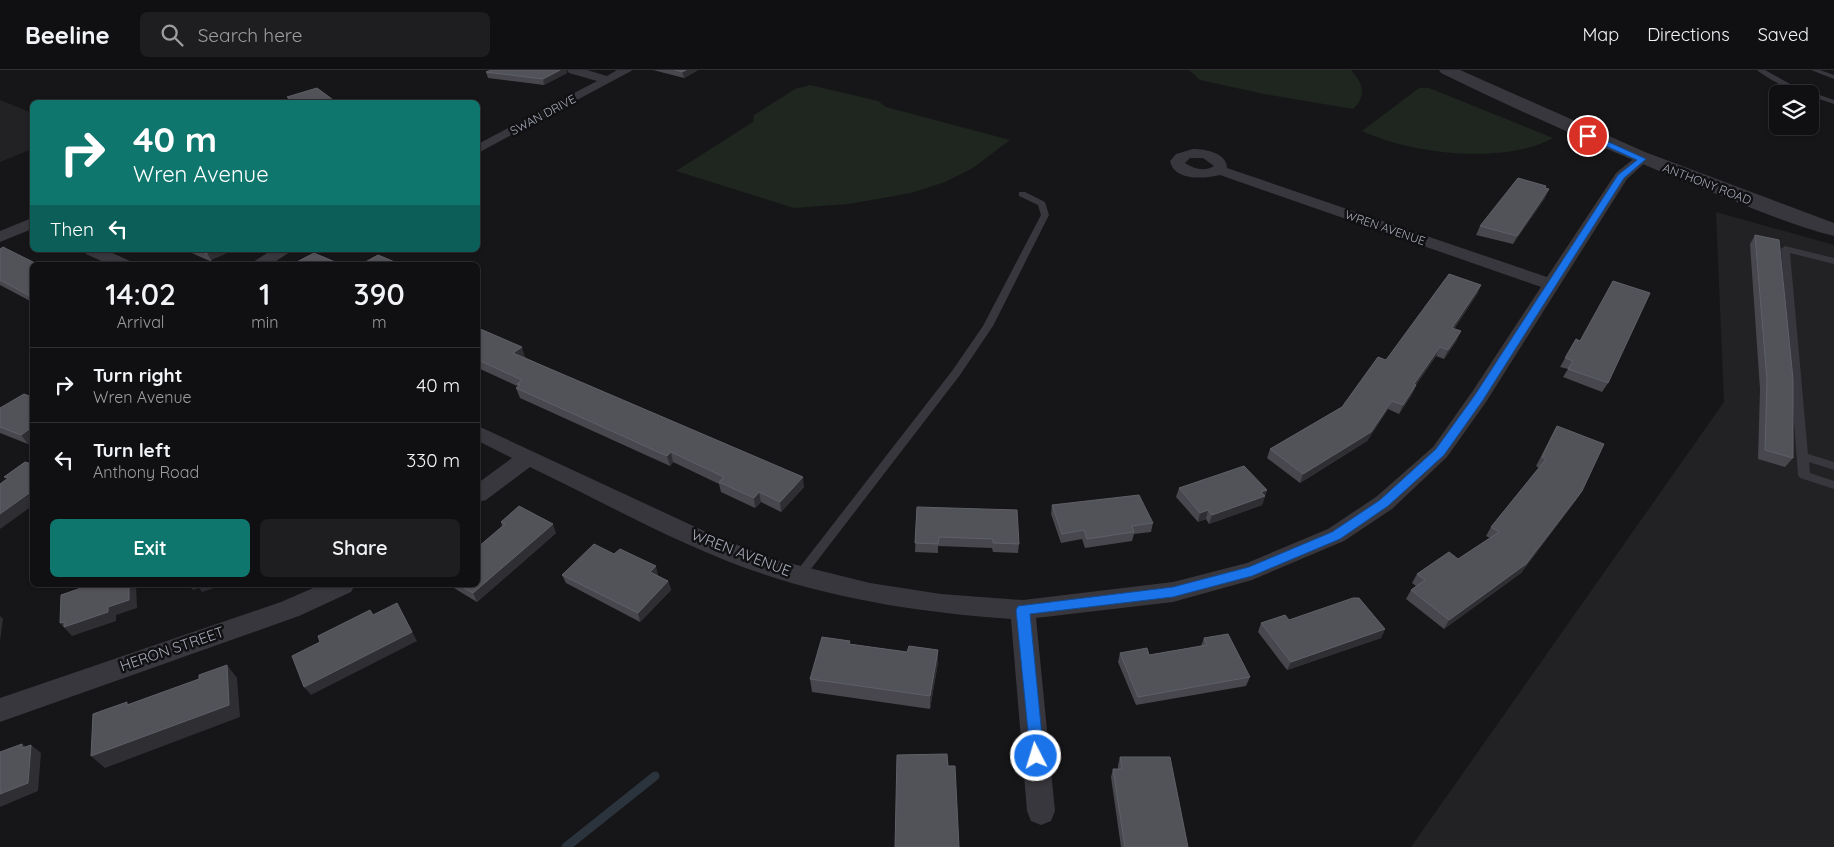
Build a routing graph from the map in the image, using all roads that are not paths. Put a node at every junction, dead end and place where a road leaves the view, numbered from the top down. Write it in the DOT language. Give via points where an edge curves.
graph roads {
  1 [pos="573,70"];
  2 [pos="627,70"];
  3 [pos="1447,70"];
  4 [pos="1760,70"];
  5 [pos="1814,70"];
  6 [pos="1834,77"];
  7 [pos="608,80"];
  8 [pos="1834,102"];
  9 [pos="480,148"];
  10 [pos="1642,159"];
  11 [pos="1219,170"];
  12 [pos="1022,194"];
  13 [pos="30,225"];
  14 [pos="1834,230"];
  15 [pos="0,237"];
  16 [pos="96,252"];
  17 [pos="282,252"];
  18 [pos="1834,261"];
  19 [pos="118,262"];
  20 [pos="263,262"];
  21 [pos="1550,284"];
  22 [pos="480,434"];
  23 [pos="1802,456"];
  24 [pos="528,457"];
  25 [pos="1834,466"];
  26 [pos="1834,484"];
  27 [pos="480,493"];
  28 [pos="800,575"];
  29 [pos="339,587"];
  30 [pos="1023,610"];
  31 [pos="0,710"];
  32 [pos="1041,811"];
  1 -- 7 [label="street, SWAN DRIVE"];
  2 -- 7 [label="street, SWAN DRIVE"];
  3 -- 10 [label="street, ANTHONY ROAD"];
  4 -- 8 [label="lane" via="1792,87"];
  5 -- 6 [label="lane"];
  7 -- 9 [label="street, SWAN DRIVE"];
  10 -- 14 [label="street, ANTHONY ROAD"];
  10 -- 21 [label="street, WREN AVENUE" via="1621,176"];
  11 -- 21 [label="street, WREN AVENUE"];
  12 -- 28 [label="lane" via="1042,204 1045,215 988,326 956,373"];
  13 -- 15 [label="street"];
  16 -- 19 [label="street"];
  17 -- 20 [label="street"];
  18 -- 23 [label="lane" via="1785,250"];
  21 -- 30 [label="street, WREN AVENUE" via="1440,452 1384,503 1336,535 1252,571 1173,592"];
  22 -- 24 [label="street, WREN AVENUE"];
  23 -- 25 [label="lane"];
  23 -- 26 [label="lane" via="1804,475"];
  24 -- 27 [label="street"];
  24 -- 28 [label="street, WREN AVENUE" via="709,543 769,567"];
  28 -- 30 [label="street, WREN AVENUE" via="870,593 941,604"];
  29 -- 31 [label="street, HERON STREET" via="290,609"];
  30 -- 32 [label="street"];
}
